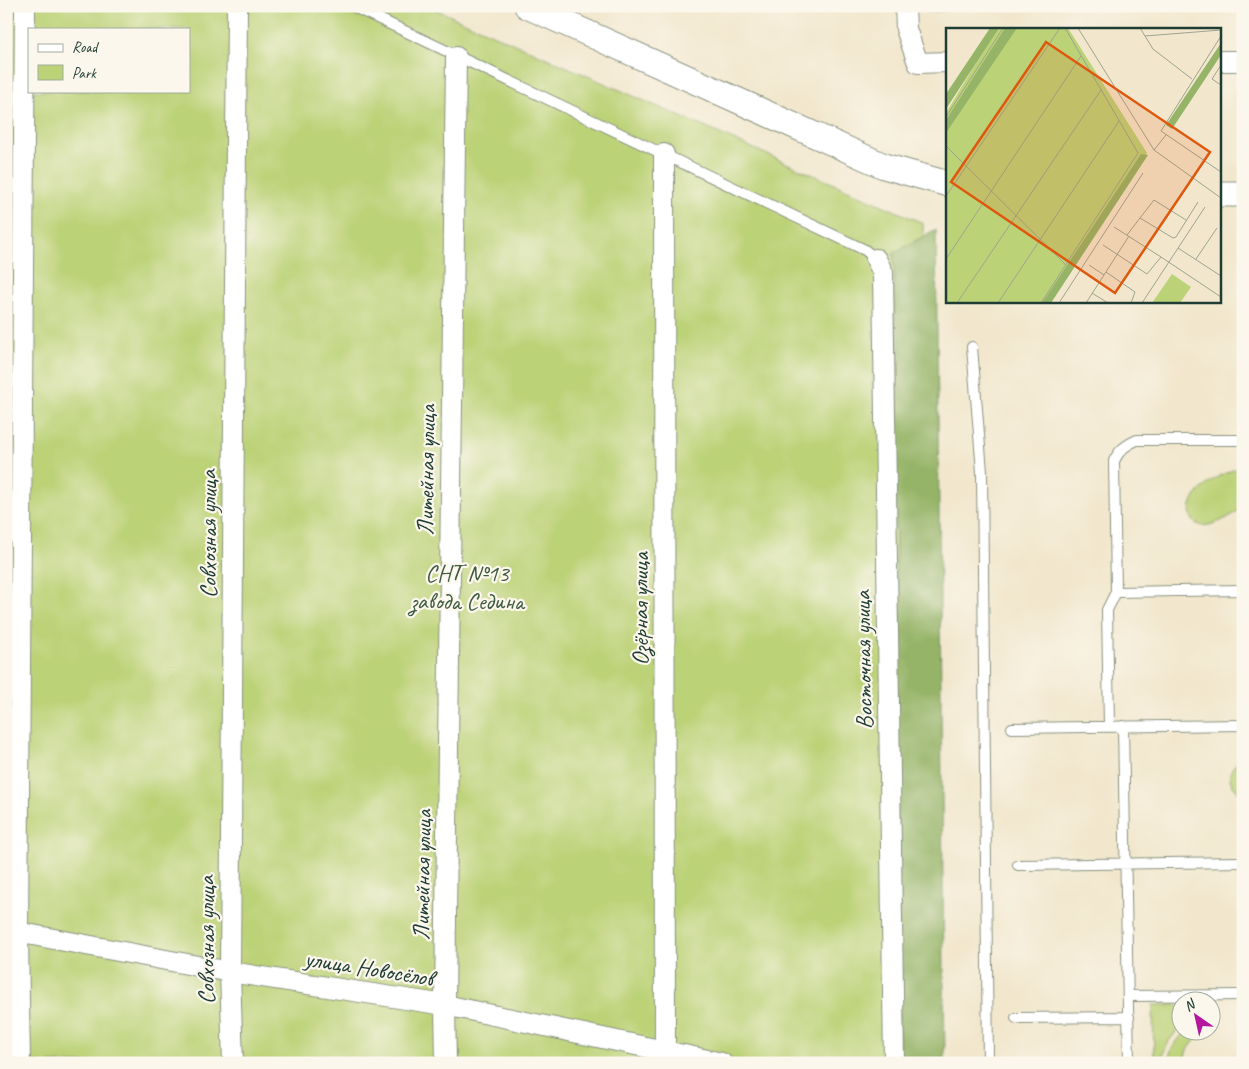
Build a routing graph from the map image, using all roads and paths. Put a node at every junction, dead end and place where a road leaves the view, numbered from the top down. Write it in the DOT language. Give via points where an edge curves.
graph roads {
  1 [pos="25,6"];
  2 [pos="237,6"];
  3 [pos="352,6"];
  4 [pos="527,6"];
  5 [pos="905,6"];
  6 [pos="456,57"];
  7 [pos="1222,61"];
  8 [pos="1243,61"];
  9 [pos="946,62"];
  10 [pos="664,154"];
  11 [pos="946,179"];
  12 [pos="1222,194"];
  13 [pos="1243,194"];
  14 [pos="876,259"];
  15 [pos="972,347"];
  16 [pos="1243,440"];
  17 [pos="1243,590"];
  18 [pos="1116,592"];
  19 [pos="1243,725"];
  20 [pos="1109,726"];
  21 [pos="1123,726"];
  22 [pos="1012,728"];
  23 [pos="1243,862"];
  24 [pos="1126,864"];
  25 [pos="1018,865"];
  26 [pos="12,932"];
  27 [pos="230,972"];
  28 [pos="1243,995"];
  29 [pos="1129,996"];
  30 [pos="445,1005"];
  31 [pos="1129,1017"];
  32 [pos="1016,1018"];
  33 [pos="665,1057"];
  34 [pos="20,1063"];
  35 [pos="233,1063"];
  36 [pos="446,1063"];
  37 [pos="722,1063"];
  38 [pos="894,1063"];
  39 [pos="988,1063"];
  40 [pos="1129,1063"];
  1 -- 26 [label="street"];
  2 -- 27 [label="street, Совхозная улица"];
  3 -- 6 [label="lane"];
  4 -- 11 [label="street" via="884,166"];
  5 -- 9 [label="street" via="906,29 918,63"];
  6 -- 10 [label="lane"];
  6 -- 30 [label="street, Литейная улица"];
  7 -- 8 [label="street"];
  10 -- 14 [label="lane" via="865,250"];
  10 -- 33 [label="street, Озёрная улица"];
  12 -- 13 [label="street"];
  14 -- 38 [label="street, Восточная улица" via="883,273"];
  15 -- 39 [label="lane" via="982,472"];
  16 -- 18 [label="lane" via="1137,440 1118,452 1114,461"];
  17 -- 18 [label="lane"];
  18 -- 20 [label="lane" via="1107,610"];
  19 -- 21 [label="lane"];
  20 -- 21 [label="lane"];
  20 -- 22 [label="lane"];
  21 -- 24 [label="lane"];
  23 -- 24 [label="lane"];
  24 -- 25 [label="lane"];
  24 -- 29 [label="lane"];
  26 -- 27 [label="street, улица Новосёлов"];
  26 -- 34 [label="street"];
  27 -- 30 [label="street, улица Новосёлов"];
  27 -- 35 [label="street, Совхозная улица"];
  28 -- 29 [label="lane"];
  29 -- 31 [label="lane"];
  30 -- 33 [label="street, улица Новосёлов"];
  30 -- 36 [label="street, Литейная улица"];
  31 -- 32 [label="lane"];
  31 -- 40 [label="lane"];
  33 -- 37 [label="street, улица Новосёлов"];
}
